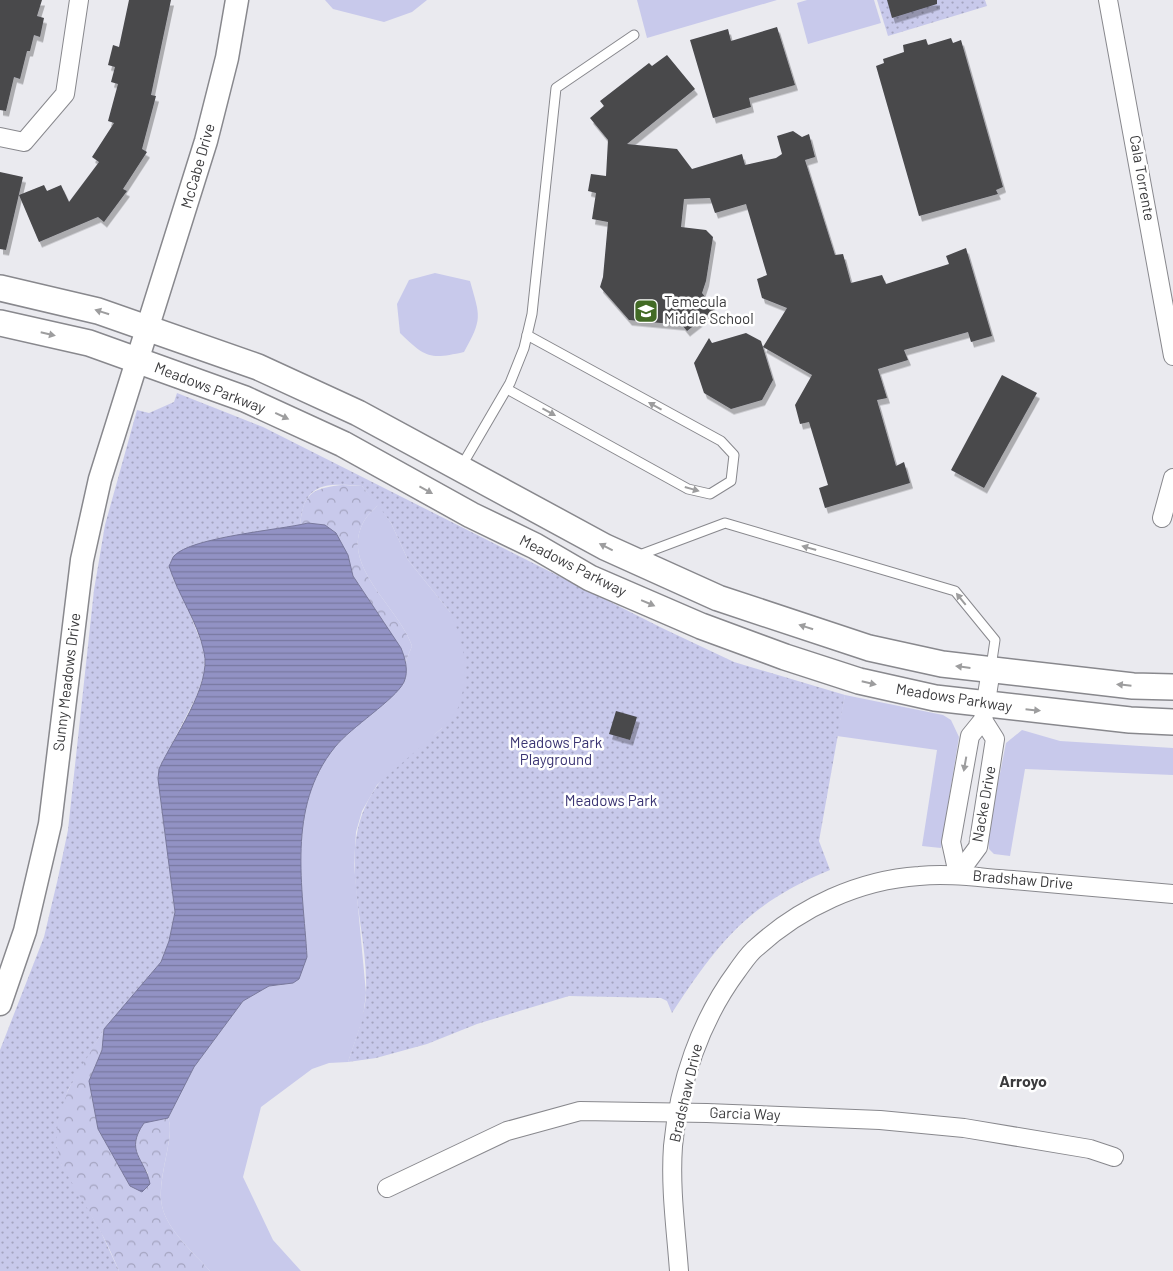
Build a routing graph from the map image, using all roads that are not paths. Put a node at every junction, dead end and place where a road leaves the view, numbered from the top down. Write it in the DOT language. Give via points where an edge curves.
graph roads {
  1 [pos="79,0"];
  2 [pos="237,0"];
  3 [pos="1108,0"];
  4 [pos="634,35"];
  5 [pos="0,137"];
  6 [pos="0,288"];
  7 [pos="0,323"];
  8 [pos="148,328"];
  9 [pos="527,336"];
  10 [pos="1173,356"];
  11 [pos="138,360"];
  12 [pos="507,389"];
  13 [pos="460,469"];
  14 [pos="1173,478"];
  15 [pos="1162,518"];
  16 [pos="631,558"];
  17 [pos="991,670"];
  18 [pos="1173,687"];
  19 [pos="984,712"];
  20 [pos="1173,722"];
  21 [pos="958,874"];
  22 [pos="1173,894"];
  23 [pos="0,1004"];
  24 [pos="679,1113"];
  25 [pos="1114,1157"];
  26 [pos="386,1188"];
  27 [pos="679,1271"];
  1 -- 5 [label="street" via="65,94 24,142"];
  2 -- 8 [label="street, McCabe Drive" via="227,58 206,140"];
  3 -- 10 [label="street, Cala Torrente"];
  4 -- 9 [label="lane" via="556,88"];
  8 -- 6 [label="main road, Meadows Parkway, one-way" via="98,311"];
  7 -- 11 [label="main road, Meadows Parkway, one-way" via="89,343"];
  8 -- 11 [label="street, McCabe Drive"];
  8 -- 13 [label="main road, Meadows Parkway" via="266,371 358,413"];
  9 -- 12 [label="lane"];
  12 -- 9 [label="lane, one-way" via="688,489 710,494 731,481 734,455 721,442"];
  11 -- 19 [label="main road, Meadows Parkway, one-way" via="245,399 343,444 590,578 701,626 859,681"];
  11 -- 23 [label="street, Sunny Meadows Drive" via="100,479 82,560 50,824 25,931"];
  12 -- 13 [label="lane"];
  16 -- 13 [label="main road, Meadows Parkway, one-way"];
  14 -- 15 [label="street"];
  17 -- 16 [label="main road, Meadows Parkway, one-way" via="942,664 868,648 718,598"];
  17 -- 16 [label="lane, one-way" via="995,640 955,591 725,523"];
  18 -- 17 [label="main road, Meadows Parkway, one-way" via="1133,686"];
  17 -- 19 [label="street"];
  19 -- 20 [label="main road, Meadows Parkway, one-way"];
  19 -- 21 [label="street, Nacke Drive, one-way" via="970,736 951,842"];
  19 -- 21 [label="street, Nacke Drive" via="995,739 978,847"];
  21 -- 22 [label="street, Bradshaw Drive"];
  21 -- 24 [label="street, Bradshaw Drive" via="917,876 869,884 825,900 755,948 720,995 699,1036"];
  24 -- 25 [label="street, Garcia Way" via="880,1120 964,1128 1090,1149"];
  24 -- 26 [label="street, Garcia Way" via="580,1111 507,1130"];
  24 -- 27 [label="street, Bradshaw Drive" via="673,1145 672,1201"];
}
